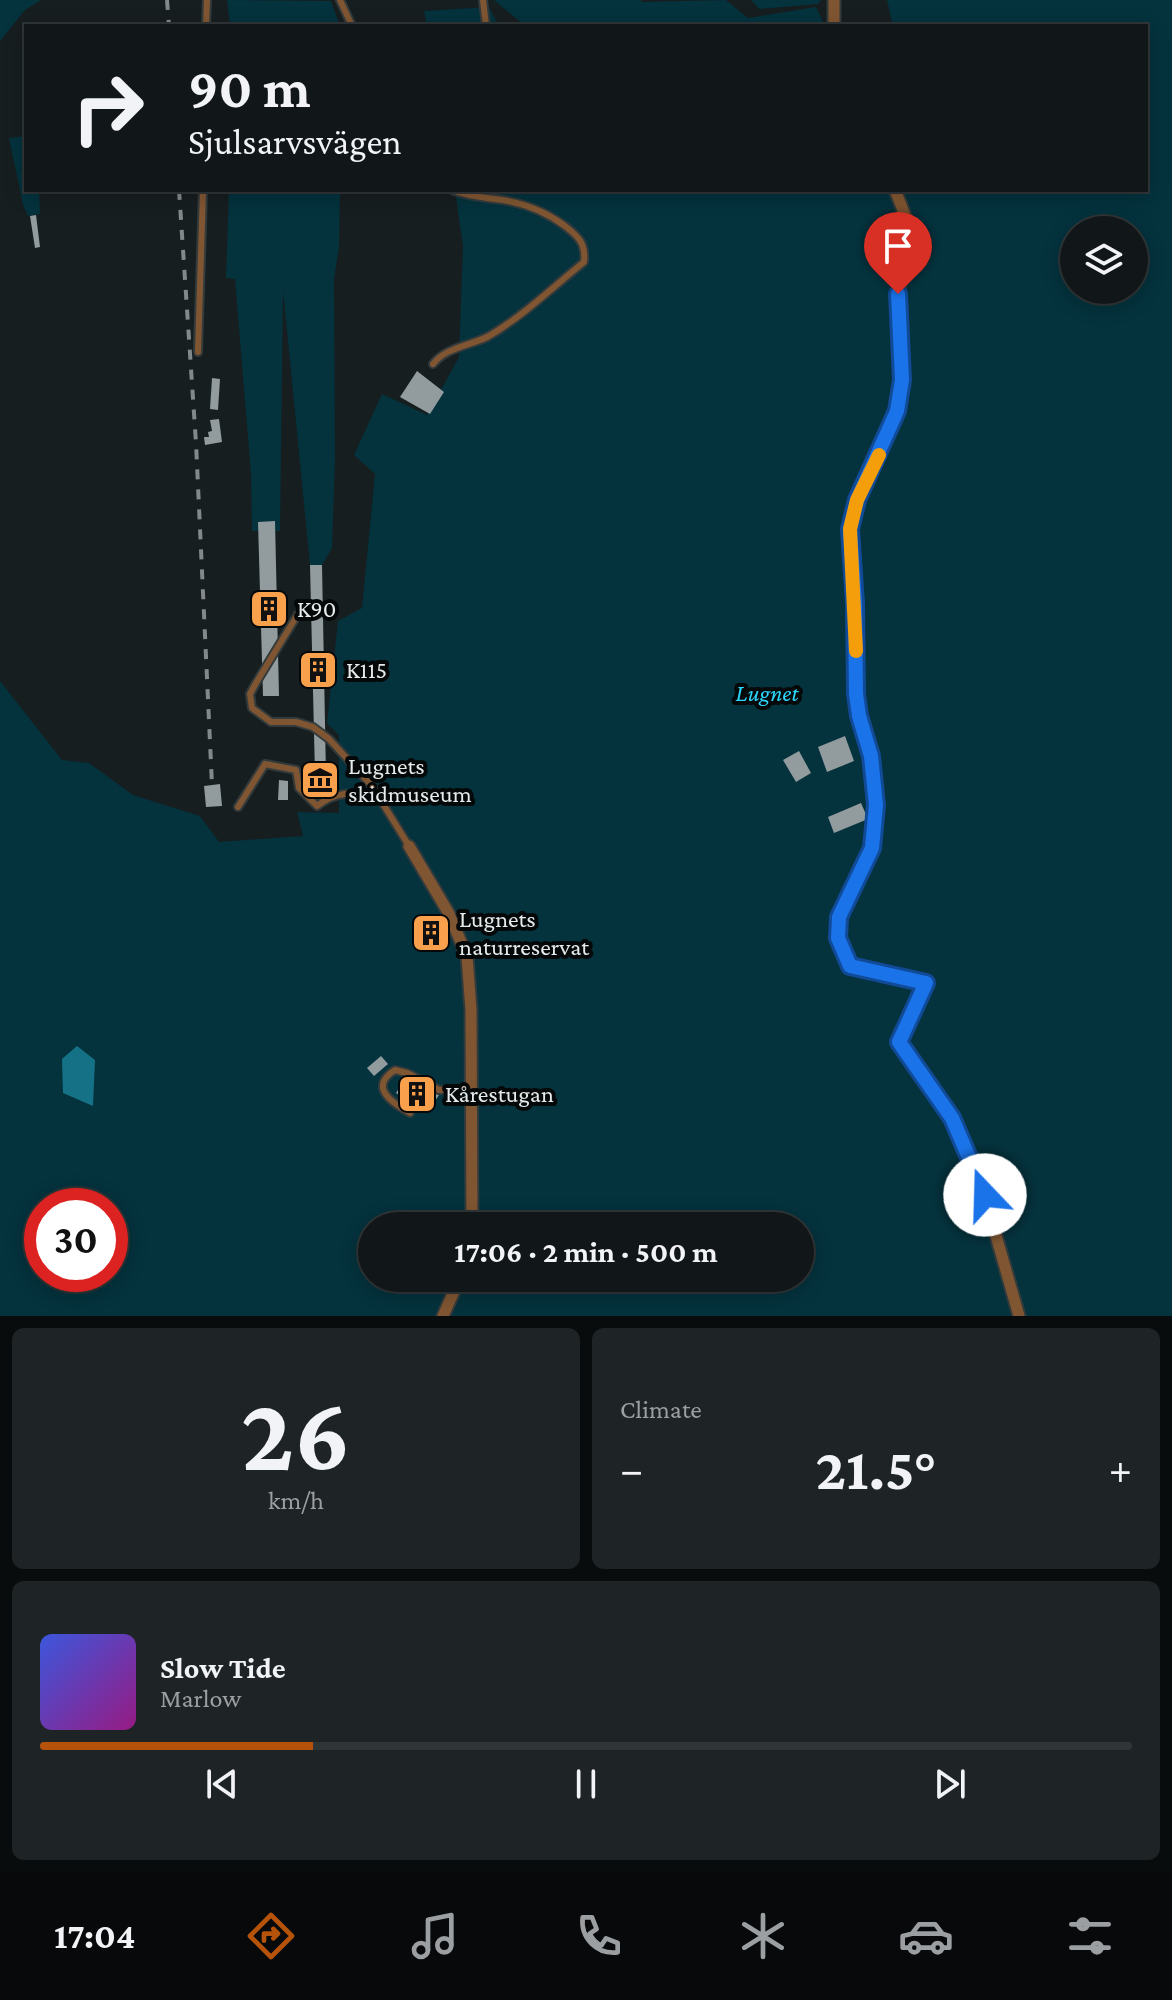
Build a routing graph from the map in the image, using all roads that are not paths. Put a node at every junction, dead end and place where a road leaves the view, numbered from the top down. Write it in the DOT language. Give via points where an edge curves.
graph roads {
  1 [pos="207,0"];
  2 [pos="340,0"];
  3 [pos="483,0"];
  4 [pos="834,0"];
  5 [pos="206,24"];
  6 [pos="351,24"];
  7 [pos="486,24"];
  8 [pos="834,24"];
  9 [pos="203,192"];
  10 [pos="458,192"];
  11 [pos="896,192"];
  12 [pos="198,352"];
  13 [pos="433,364"];
  14 [pos="298,614"];
  15 [pos="378,796"];
  16 [pos="238,807"];
  17 [pos="409,846"];
  18 [pos="471,1088"];
  19 [pos="410,1113"];
  20 [pos="472,1212"];
  21 [pos="454,1292"];
  22 [pos="443,1316"];
  23 [pos="1019,1316"];
  1 -- 5 [label="lane"];
  2 -- 6 [label="lane"];
  3 -- 7 [label="lane"];
  4 -- 8 [label="street"];
  9 -- 12 [label="lane"];
  10 -- 13 [label="lane" via="543,212 579,237 586,249 584,262 517,316"];
  11 -- 23 [label="street" via="909,238 898,294 900,395 850,529 856,694 871,756 874,839 843,904 838,938 850,966 926,983 899,1042 952,1118 979,1176"];
  14 -- 15 [label="lane" via="250,694 252,708 271,722 313,727"];
  15 -- 16 [label="lane" via="345,792 317,806 299,788 296,770 265,764"];
  15 -- 17 [label="lane"];
  17 -- 18 [label="street" via="467,956"];
  18 -- 19 [label="lane" via="439,1090 395,1070 385,1076 384,1092"];
  18 -- 20 [label="street"];
  21 -- 22 [label="street"];
}
